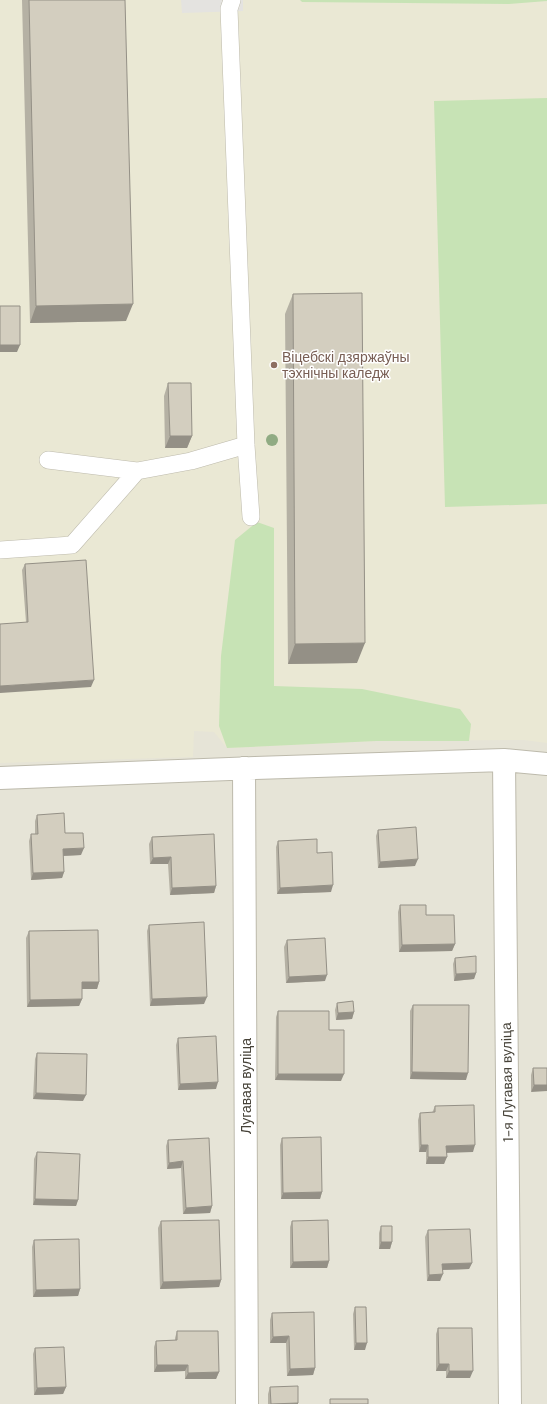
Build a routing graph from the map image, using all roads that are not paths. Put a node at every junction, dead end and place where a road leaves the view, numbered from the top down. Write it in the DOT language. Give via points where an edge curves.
graph roads {
  1 [pos="232,0"];
  2 [pos="246,444"];
  3 [pos="48,460"];
  4 [pos="137,471"];
  5 [pos="251,517"];
  6 [pos="0,550"];
  7 [pos="504,760"];
  8 [pos="547,764"];
  9 [pos="244,768"];
  10 [pos="0,778"];
  11 [pos="247,1404"];
  12 [pos="510,1404"];
  1 -- 2 [label="lane" via="229,9"];
  2 -- 4 [label="lane" via="191,461"];
  2 -- 5 [label="lane"];
  3 -- 4 [label="lane"];
  4 -- 6 [label="lane" via="72,545"];
  7 -- 8 [label="street"];
  7 -- 9 [label="street"];
  7 -- 12 [label="street, 1-я Лугавая вуліца"];
  9 -- 10 [label="street"];
  9 -- 11 [label="street, Лугавая вуліца"];
}
